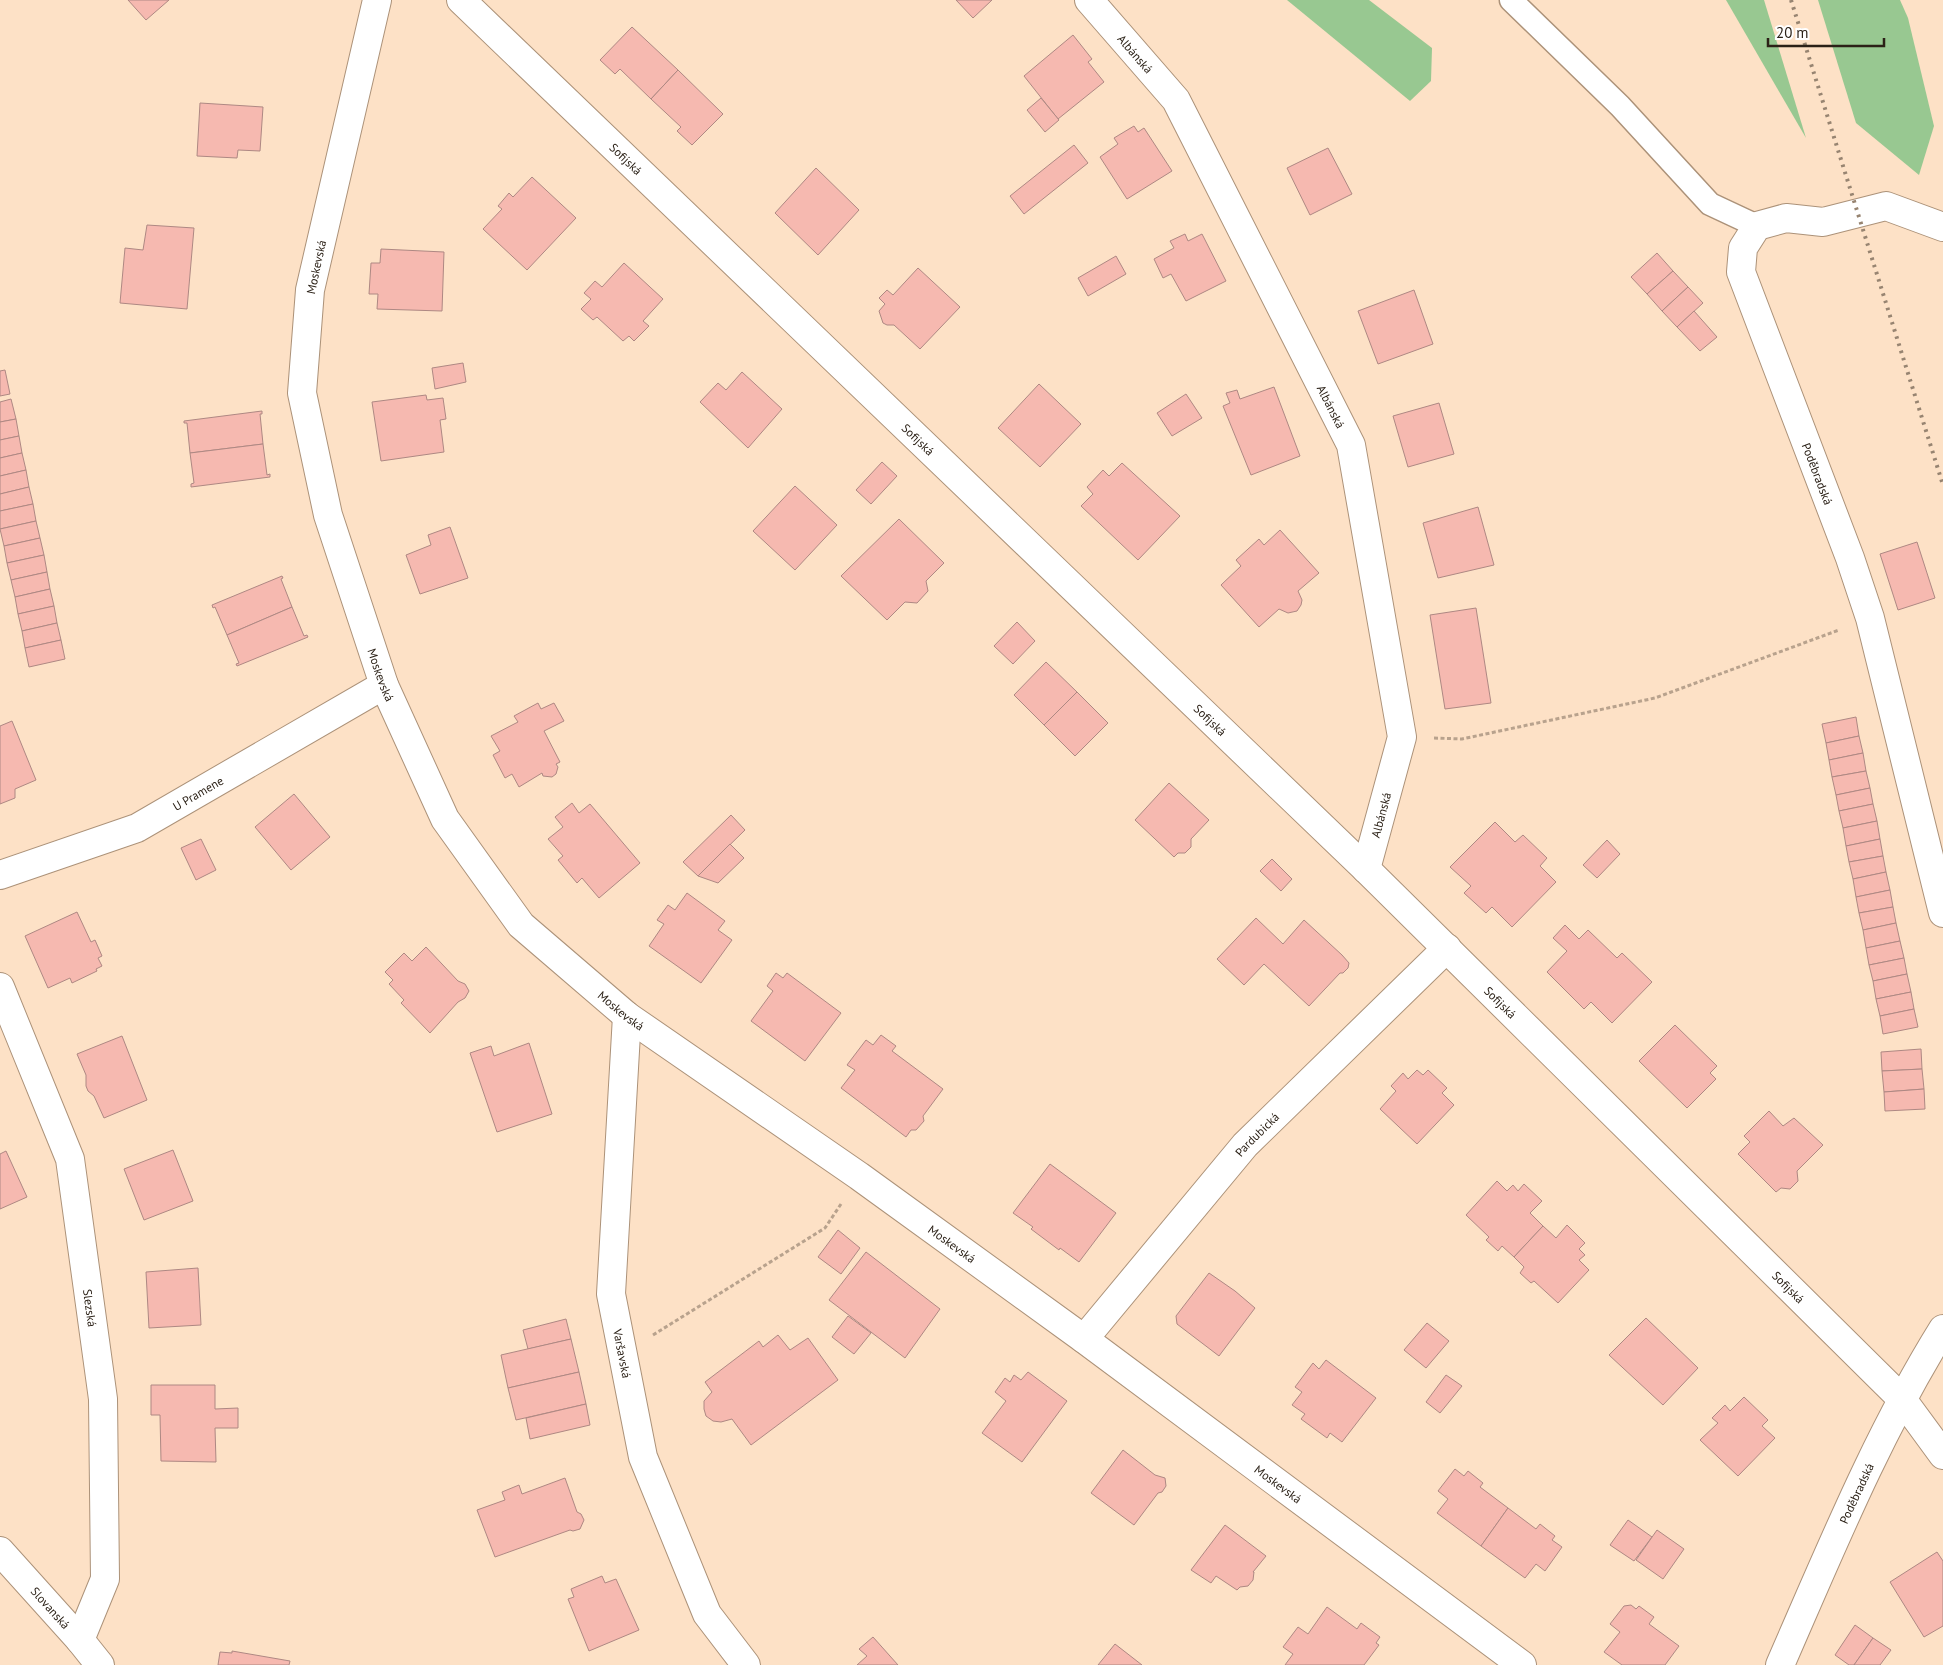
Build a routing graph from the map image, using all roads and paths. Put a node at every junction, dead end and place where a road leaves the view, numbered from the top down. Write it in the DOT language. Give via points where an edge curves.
graph roads {
  1 [pos="378,0"];
  2 [pos="461,0"];
  3 [pos="1089,0"];
  4 [pos="1511,0"];
  5 [pos="1757,226"];
  6 [pos="1943,227"];
  7 [pos="1870,618"];
  8 [pos="384,685"];
  9 [pos="1462,739"];
  10 [pos="1366,869"];
  11 [pos="0,875"];
  12 [pos="1943,913"];
  13 [pos="1447,948"];
  14 [pos="0,987"];
  15 [pos="627,1016"];
  16 [pos="859,1176"];
  17 [pos="1943,1329"];
  18 [pos="1084,1339"];
  19 [pos="623,1354"];
  20 [pos="1902,1399"];
  21 [pos="1943,1455"];
  22 [pos="0,1551"];
  23 [pos="80,1640"];
  24 [pos="100,1665"];
  25 [pos="746,1665"];
  26 [pos="1522,1665"];
  27 [pos="1780,1665"];
  1 -- 8 [label="street, Moskevská" via="310,290 302,393 328,515"];
  2 -- 10 [label="street, Sofijská"];
  3 -- 10 [label="street, Albánská" via="1176,100 1351,445 1402,737"];
  4 -- 5 [label="lane" via="1620,106 1710,204"];
  5 -- 6 [label="street" via="1786,218 1823,222 1886,206"];
  5 -- 7 [label="street, Poděbradská" via="1743,248 1741,272"];
  7 -- 9 [label="path" via="1655,698"];
  7 -- 12 [label="street, Poděbradská"];
  8 -- 11 [label="street, U Pramene" via="138,828"];
  8 -- 15 [label="street, Moskevská" via="445,819 521,924"];
  10 -- 13 [label="street, Sofijská"];
  13 -- 18 [label="street, Pardubická" via="1245,1145"];
  13 -- 20 [label="street, Sofijská"];
  14 -- 23 [label="street, Slezská" via="70,1159 103,1399 105,1578"];
  15 -- 16 [label="street, Moskevská"];
  15 -- 19 [label="street, Varšavská" via="611,1294"];
  16 -- 18 [label="street, Moskevská"];
  16 -- 19 [label="path" via="825,1228"];
  17 -- 20 [label="street, Poděbradská"];
  18 -- 26 [label="street, Moskevská"];
  19 -- 25 [label="street, Varšavská" via="643,1457 707,1614"];
  20 -- 21 [label="street, Sofijská"];
  20 -- 27 [label="street, Poděbradská"];
  22 -- 23 [label="street, Slovanská"];
  23 -- 24 [label="street, Slovanská"];
}
